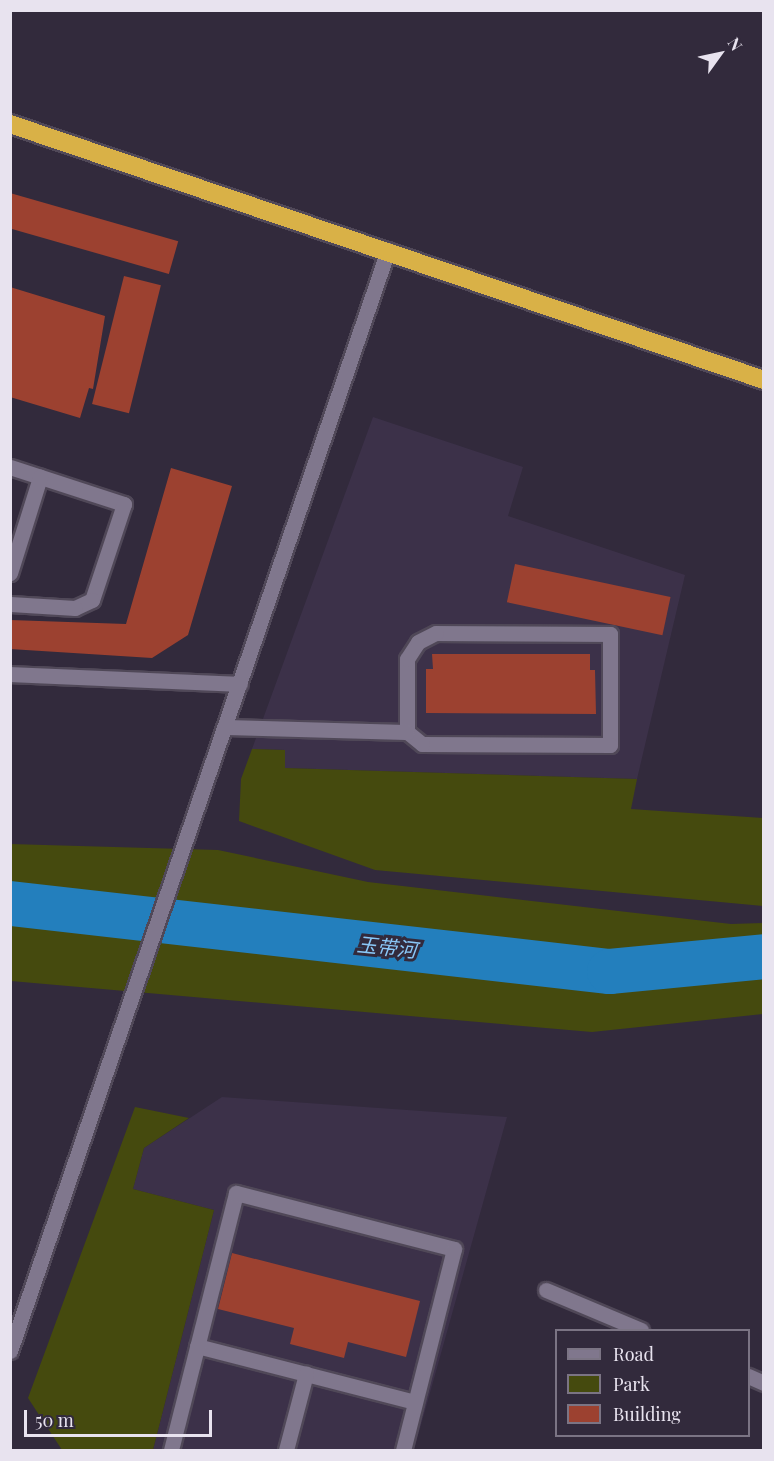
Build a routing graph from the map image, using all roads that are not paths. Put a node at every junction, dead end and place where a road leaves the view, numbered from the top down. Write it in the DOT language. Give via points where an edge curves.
graph roads {
  1 [pos="10,124"];
  2 [pos="388,250"];
  3 [pos="764,380"];
  4 [pos="10,467"];
  5 [pos="40,477"];
  6 [pos="10,573"];
  7 [pos="10,604"];
  8 [pos="10,674"];
  9 [pos="240,684"];
  10 [pos="225,727"];
  11 [pos="407,732"];
  12 [pos="546,1290"];
  13 [pos="639,1329"];
  14 [pos="197,1346"];
  15 [pos="10,1351"];
  16 [pos="306,1374"];
  17 [pos="750,1377"];
  18 [pos="764,1383"];
  19 [pos="416,1402"];
  20 [pos="171,1450"];
  21 [pos="286,1450"];
  22 [pos="403,1450"];
  1 -- 2 [label="highway"];
  2 -- 3 [label="highway"];
  2 -- 9 [label="street"];
  4 -- 5 [label="street"];
  5 -- 6 [label="street"];
  5 -- 7 [label="street" via="124,504 92,600 75,608"];
  8 -- 9 [label="street"];
  9 -- 10 [label="street"];
  10 -- 11 [label="street"];
  10 -- 15 [label="street"];
  11 -- 11 [label="street" via="407,659 426,636 610,634 610,745 422,744"];
  12 -- 13 [label="street"];
  14 -- 16 [label="street"];
  14 -- 19 [label="street" via="236,1193 454,1249"];
  14 -- 20 [label="street"];
  16 -- 19 [label="street"];
  16 -- 21 [label="street"];
  17 -- 18 [label="street"];
  19 -- 22 [label="street"];
}
